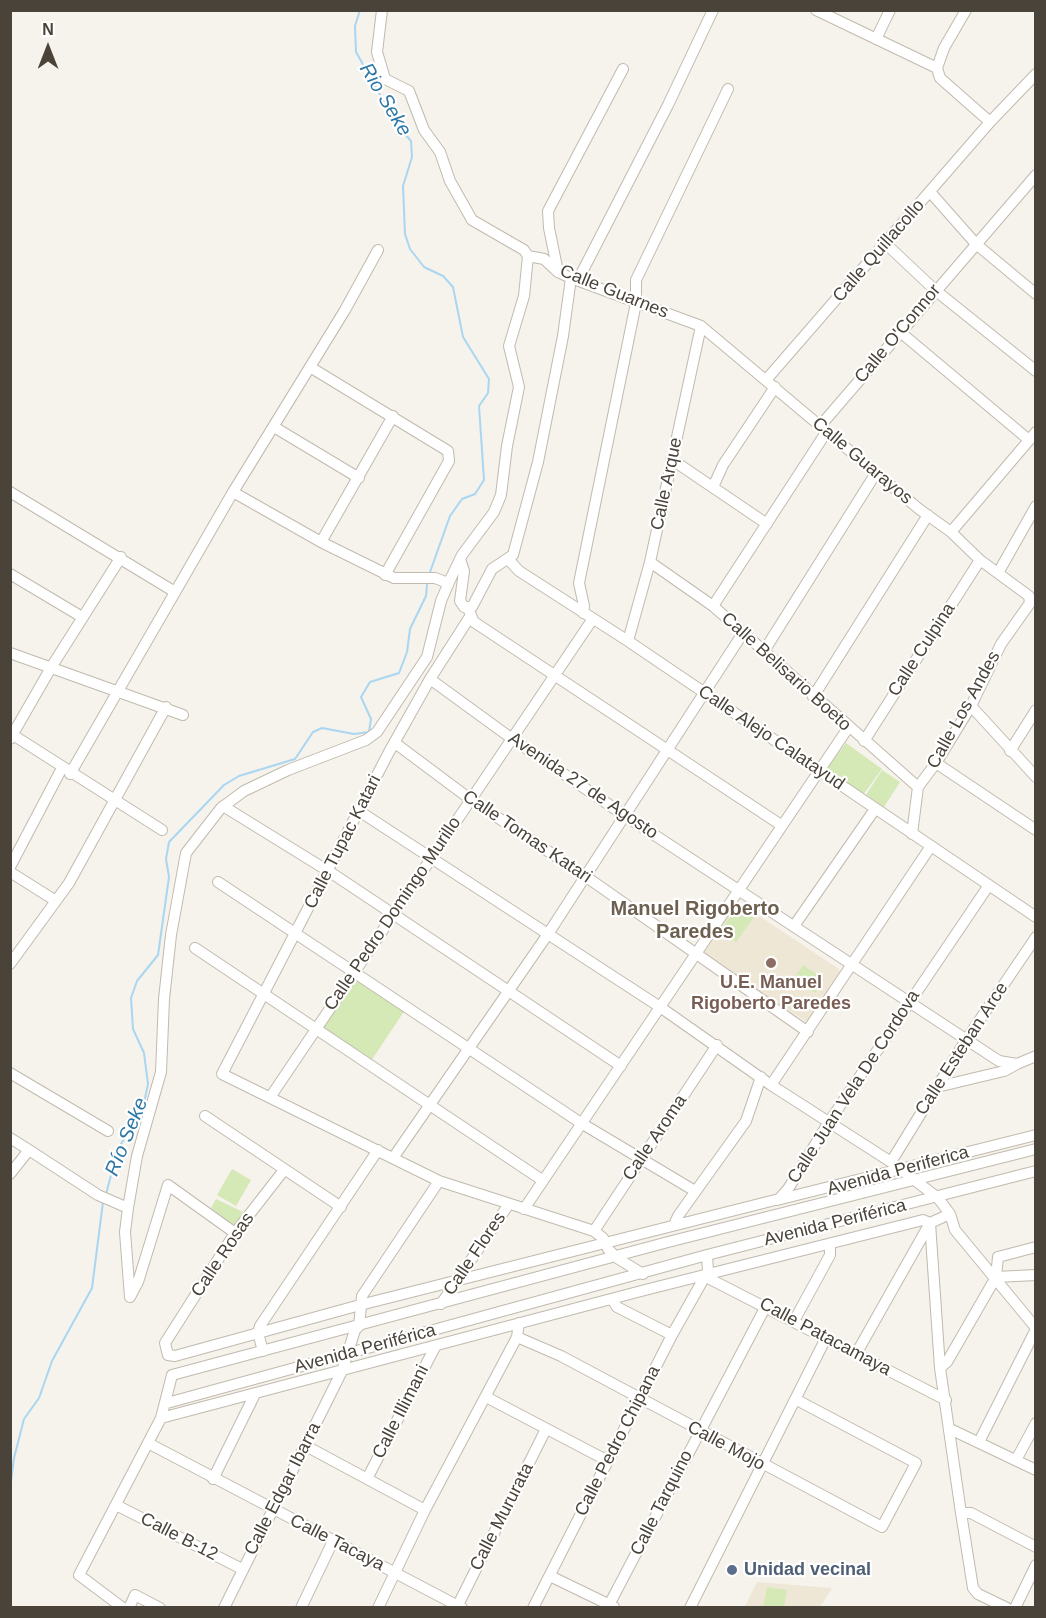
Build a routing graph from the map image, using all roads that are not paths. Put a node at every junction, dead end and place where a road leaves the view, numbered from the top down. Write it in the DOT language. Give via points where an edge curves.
graph roads {
  1 [pos="382,10"];
  2 [pos="713,10"];
  3 [pos="816,10"];
  4 [pos="890,10"];
  5 [pos="966,10"];
  6 [pos="876,39"];
  7 [pos="937,68"];
  8 [pos="623,69"];
  9 [pos="1035,74"];
  10 [pos="728,89"];
  11 [pos="990,122"];
  12 [pos="1035,175"];
  13 [pos="931,193"];
  14 [pos="885,243"];
  15 [pos="976,244"];
  16 [pos="378,250"];
  17 [pos="528,256"];
  18 [pos="558,272"];
  19 [pos="575,279"];
  20 [pos="935,290"];
  21 [pos="1035,294"];
  22 [pos="636,303"];
  23 [pos="700,326"];
  24 [pos="899,331"];
  25 [pos="310,367"];
  26 [pos="1035,371"];
  27 [pos="771,383"];
  28 [pos="393,416"];
  29 [pos="274,427"];
  30 [pos="824,428"];
  31 [pos="1032,436"];
  32 [pos="671,459"];
  33 [pos="876,473"];
  34 [pos="359,478"];
  35 [pos="713,487"];
  36 [pos="10,492"];
  37 [pos="233,492"];
  38 [pos="1035,506"];
  39 [pos="928,515"];
  40 [pos="767,524"];
  41 [pos="951,532"];
  42 [pos="321,542"];
  43 [pos="121,556"];
  44 [pos="460,559"];
  45 [pos="508,559"];
  46 [pos="980,560"];
  47 [pos="651,562"];
  48 [pos="10,573"];
  49 [pos="998,573"];
  50 [pos="385,575"];
  51 [pos="448,583"];
  52 [pos="175,592"];
  53 [pos="1031,592"];
  54 [pos="713,606"];
  55 [pos="469,611"];
  56 [pos="583,613"];
  57 [pos="82,617"];
  58 [pos="592,620"];
  59 [pos="743,633"];
  60 [pos="628,641"];
  61 [pos="764,651"];
  62 [pos="10,653"];
  63 [pos="52,666"];
  64 [pos="554,676"];
  65 [pos="430,679"];
  66 [pos="118,690"];
  67 [pos="706,693"];
  68 [pos="813,697"];
  69 [pos="971,706"];
  70 [pos="166,707"];
  71 [pos="1035,710"];
  72 [pos="183,715"];
  73 [pos="848,728"];
  74 [pos="12,737"];
  75 [pos="511,738"];
  76 [pos="864,741"];
  77 [pos="395,742"];
  78 [pos="1010,751"];
  79 [pos="668,752"];
  80 [pos="936,763"];
  81 [pos="819,768"];
  82 [pos="66,771"];
  83 [pos="1035,777"];
  84 [pos="918,787"];
  85 [pos="470,799"];
  86 [pos="113,801"];
  87 [pos="223,806"];
  88 [pos="875,809"];
  89 [pos="359,811"];
  90 [pos="624,815"];
  91 [pos="781,825"];
  92 [pos="162,830"];
  93 [pos="1035,830"];
  94 [pos="912,834"];
  95 [pos="931,846"];
  96 [pos="433,858"];
  97 [pos="10,867"];
  98 [pos="328,871"];
  99 [pos="10,872"];
  100 [pos="585,876"];
  101 [pos="218,882"];
  102 [pos="989,885"];
  103 [pos="738,889"];
  104 [pos="56,901"];
  105 [pos="393,914"];
  106 [pos="1035,916"];
  107 [pos="794,926"];
  108 [pos="295,933"];
  109 [pos="548,934"];
  110 [pos="1035,937"];
  111 [pos="195,948"];
  112 [pos="697,954"];
  113 [pos="10,964"];
  114 [pos="853,965"];
  115 [pos="355,973"];
  116 [pos="507,992"];
  117 [pos="264,993"];
  118 [pos="910,1002"];
  119 [pos="660,1006"];
  120 [pos="315,1028"];
  121 [pos="808,1032"];
  122 [pos="966,1040"];
  123 [pos="717,1045"];
  124 [pos="468,1048"];
  125 [pos="1035,1056"];
  126 [pos="1017,1064"];
  127 [pos="621,1066"];
  128 [pos="10,1073"];
  129 [pos="761,1077"];
  130 [pos="771,1085"];
  131 [pos="937,1087"];
  132 [pos="271,1096"];
  133 [pos="429,1105"];
  134 [pos="205,1116"];
  135 [pos="829,1122"];
  136 [pos="581,1123"];
  137 [pos="108,1131"];
  138 [pos="1035,1135"];
  139 [pos="10,1138"];
  140 [pos="1035,1149"];
  141 [pos="28,1150"];
  142 [pos="378,1150"];
  143 [pos="393,1158"];
  144 [pos="640,1160"];
  145 [pos="891,1162"];
  146 [pos="284,1170"];
  147 [pos="900,1170"];
  148 [pos="1035,1171"];
  149 [pos="10,1174"];
  150 [pos="542,1180"];
  151 [pos="439,1181"];
  152 [pos="914,1181"];
  153 [pos="695,1191"];
  154 [pos="938,1198"];
  155 [pos="776,1200"];
  156 [pos="509,1204"];
  157 [pos="341,1206"];
  158 [pos="128,1208"];
  159 [pos="524,1209"];
  160 [pos="950,1214"];
  161 [pos="772,1216"];
  162 [pos="930,1223"];
  163 [pos="674,1225"];
  164 [pos="594,1231"];
  165 [pos="236,1233"];
  166 [pos="605,1244"];
  167 [pos="830,1244"];
  168 [pos="1035,1247"];
  169 [pos="707,1255"];
  170 [pos="617,1258"];
  171 [pos="643,1274"];
  172 [pos="1035,1275"];
  173 [pos="704,1276"];
  174 [pos="996,1278"];
  175 [pos="456,1281"];
  176 [pos="612,1299"];
  177 [pos="441,1304"];
  178 [pos="360,1305"];
  179 [pos="766,1306"];
  180 [pos="794,1321"];
  181 [pos="519,1323"];
  182 [pos="359,1326"];
  183 [pos="1035,1329"];
  184 [pos="258,1333"];
  185 [pos="672,1335"];
  186 [pos="517,1337"];
  187 [pos="826,1338"];
  188 [pos="165,1343"];
  189 [pos="435,1347"];
  190 [pos="263,1351"];
  191 [pos="349,1354"];
  192 [pos="856,1354"];
  193 [pos="940,1368"];
  194 [pos="342,1371"];
  195 [pos="255,1394"];
  196 [pos="486,1397"];
  197 [pos="639,1399"];
  198 [pos="795,1399"];
  199 [pos="945,1400"];
  200 [pos="167,1403"];
  201 [pos="161,1418"];
  202 [pos="1035,1423"];
  203 [pos="546,1429"];
  204 [pos="950,1429"];
  205 [pos="699,1432"];
  206 [pos="979,1442"];
  207 [pos="148,1443"];
  208 [pos="306,1446"];
  209 [pos="1016,1460"];
  210 [pos="608,1461"];
  211 [pos="762,1465"];
  212 [pos="1035,1470"];
  213 [pos="368,1477"];
  214 [pos="213,1479"];
  215 [pos="116,1505"];
  216 [pos="273,1510"];
  217 [pos="425,1510"];
  218 [pos="961,1512"];
  219 [pos="333,1541"];
  220 [pos="1035,1547"];
  221 [pos="1035,1565"];
  222 [pos="242,1569"];
  223 [pos="395,1573"];
  224 [pos="550,1576"];
  225 [pos="460,1606"];
  226 [pos="612,1606"];
  227 [pos="123,1608"];
  228 [pos="129,1608"];
  229 [pos="160,1608"];
  230 [pos="224,1608"];
  231 [pos="301,1608"];
  232 [pos="378,1608"];
  233 [pos="533,1608"];
  234 [pos="690,1608"];
  235 [pos="1007,1608"];
  236 [pos="1015,1608"];
  1 -- 17 [label="street, Calle Guarnes" via="377,52 384,79 409,91 424,130 440,152 450,181 472,220"];
  2 -- 19 [label="street" via="668,105"];
  3 -- 6 [label="street"];
  4 -- 6 [label="street"];
  5 -- 7 [label="street"];
  6 -- 7 [label="street"];
  7 -- 11 [label="street" via="940,78"];
  8 -- 18 [label="street" via="548,211"];
  9 -- 11 [label="street, Calle Quillacollo"];
  10 -- 22 [label="street" via="636,280"];
  11 -- 13 [label="street, Calle Quillacollo"];
  12 -- 15 [label="street, Calle O'Connor"];
  13 -- 14 [label="street, Calle Quillacollo"];
  13 -- 15 [label="street"];
  14 -- 20 [label="street"];
  14 -- 27 [label="street, Calle Quillacollo"];
  15 -- 20 [label="street, Calle O'Connor"];
  15 -- 21 [label="street"];
  16 -- 25 [label="street"];
  17 -- 18 [label="street, Calle Guarnes" via="544,259"];
  17 -- 44 [label="street" via="524,296 509,346 519,387 501,495 494,512"];
  18 -- 19 [label="street, Calle Guarnes"];
  19 -- 22 [label="street, Calle Guarnes"];
  19 -- 45 [label="street" via="538,462 513,555"];
  20 -- 24 [label="street, Calle O'Connor"];
  20 -- 26 [label="street"];
  22 -- 23 [label="street, Calle Guarnes"];
  22 -- 56 [label="street" via="579,583"];
  23 -- 27 [label="street, Calle Guarayos"];
  23 -- 32 [label="street, Calle Arque"];
  24 -- 30 [label="street, Calle O'Connor"];
  24 -- 31 [label="street"];
  25 -- 28 [label="street"];
  25 -- 29 [label="street"];
  27 -- 30 [label="street, Calle Guarayos"];
  27 -- 35 [label="street, Calle Quillacollo"];
  28 -- 34 [label="street"];
  28 -- 50 [label="street" via="446,447 449,461"];
  29 -- 34 [label="street"];
  29 -- 37 [label="street"];
  30 -- 33 [label="street, Calle Guarayos"];
  30 -- 40 [label="street, Calle O'Connor"];
  31 -- 41 [label="street"];
  32 -- 35 [label="street"];
  32 -- 47 [label="street, Calle Arque"];
  33 -- 39 [label="street, Calle Guarayos"];
  33 -- 61 [label="street"];
  34 -- 42 [label="street"];
  35 -- 40 [label="street"];
  36 -- 43 [label="street"];
  37 -- 42 [label="street"];
  37 -- 52 [label="street"];
  38 -- 49 [label="street"];
  39 -- 41 [label="street, Calle Guarayos"];
  39 -- 68 [label="street"];
  40 -- 54 [label="street, Calle O'Connor"];
  41 -- 46 [label="street, Calle Guarayos"];
  42 -- 50 [label="street"];
  43 -- 52 [label="street"];
  43 -- 57 [label="street"];
  44 -- 51 [label="street"];
  44 -- 55 [label="street" via="464,571 460,601"];
  45 -- 55 [label="street, Calle Tupac Katari" via="492,569"];
  45 -- 56 [label="street, Calle Alejo Calatayud" via="519,571"];
  46 -- 49 [label="street, Calle Guarayos"];
  46 -- 76 [label="street, Calle Culpina"];
  47 -- 54 [label="street, Calle Belisario Boeto"];
  47 -- 60 [label="street, Calle Arque"];
  48 -- 57 [label="street"];
  49 -- 53 [label="street, Calle Guarayos"];
  50 -- 51 [label="street" via="435,578"];
  51 -- 87 [label="street" via="427,657 376,732 366,740 244,791"];
  52 -- 66 [label="street"];
  53 -- 69 [label="street, Calle Los Andes" via="1030,603 1001,644"];
  54 -- 59 [label="street, Calle Belisario Boeto"];
  55 -- 64 [label="street" via="474,622"];
  55 -- 65 [label="street, Calle Tupac Katari"];
  56 -- 58 [label="street, Calle Alejo Calatayud"];
  57 -- 63 [label="street"];
  58 -- 60 [label="street, Calle Alejo Calatayud"];
  58 -- 64 [label="street, Calle Pedro Domingo Murillo"];
  59 -- 61 [label="street, Calle Belisario Boeto"];
  59 -- 67 [label="street"];
  60 -- 67 [label="street, Calle Alejo Calatayud"];
  61 -- 68 [label="street, Calle Belisario Boeto"];
  62 -- 63 [label="street"];
  63 -- 66 [label="street"];
  63 -- 74 [label="street"];
  64 -- 75 [label="street, Calle Pedro Domingo Murillo"];
  64 -- 79 [label="street"];
  65 -- 75 [label="street, Avenida 27 de Agosto"];
  65 -- 77 [label="street, Calle Tupac Katari"];
  66 -- 70 [label="street"];
  66 -- 82 [label="street"];
  67 -- 79 [label="street"];
  67 -- 81 [label="street, Calle Alejo Calatayud"];
  68 -- 73 [label="street, Calle Belisario Boeto"];
  69 -- 78 [label="street"];
  69 -- 80 [label="street, Calle Los Andes"];
  70 -- 72 [label="street"];
  70 -- 86 [label="street"];
  71 -- 78 [label="street"];
  73 -- 76 [label="street, Calle Belisario Boeto"];
  73 -- 81 [label="street"];
  74 -- 82 [label="street"];
  75 -- 85 [label="street, Calle Pedro Domingo Murillo"];
  75 -- 90 [label="street, Avenida 27 de Agosto"];
  76 -- 84 [label="street, Calle Belisario Boeto"];
  77 -- 85 [label="street, Calle Tomas Katari"];
  77 -- 89 [label="street, Calle Tupac Katari"];
  78 -- 83 [label="street"];
  79 -- 90 [label="street"];
  79 -- 91 [label="street"];
  80 -- 84 [label="street, Calle Los Andes"];
  80 -- 93 [label="street"];
  81 -- 88 [label="street, Calle Alejo Calatayud"];
  81 -- 91 [label="street"];
  82 -- 86 [label="street"];
  82 -- 97 [label="street"];
  84 -- 94 [label="street, Calle Los Andes"];
  85 -- 96 [label="street, Calle Pedro Domingo Murillo"];
  85 -- 100 [label="street, Calle Tomas Katari"];
  86 -- 92 [label="street"];
  86 -- 104 [label="street"];
  87 -- 98 [label="street"];
  87 -- 158 [label="street" via="191,844 180,877 164,999 161,1072 137,1156"];
  88 -- 94 [label="street, Calle Alejo Calatayud"];
  88 -- 107 [label="street"];
  89 -- 96 [label="street"];
  89 -- 98 [label="street, Calle Tupac Katari"];
  90 -- 100 [label="street"];
  90 -- 103 [label="street, Avenida 27 de Agosto"];
  91 -- 103 [label="street"];
  94 -- 95 [label="street, Calle Alejo Calatayud"];
  95 -- 102 [label="street, Calle Alejo Calatayud"];
  95 -- 114 [label="street"];
  96 -- 105 [label="street, Calle Pedro Domingo Murillo"];
  96 -- 109 [label="street"];
  98 -- 105 [label="street"];
  98 -- 108 [label="street, Calle Tupac Katari"];
  99 -- 104 [label="street"];
  100 -- 109 [label="street"];
  100 -- 112 [label="street, Calle Tomas Katari"];
  101 -- 108 [label="street"];
  102 -- 106 [label="street, Calle Alejo Calatayud"];
  102 -- 118 [label="street, Calle Juan Vela De Cordova"];
  103 -- 107 [label="street, Avenida 27 de Agosto"];
  103 -- 112 [label="street"];
  104 -- 113 [label="street"];
  105 -- 115 [label="street, Calle Pedro Domingo Murillo"];
  105 -- 116 [label="street"];
  107 -- 114 [label="street, Avenida 27 de Agosto"];
  108 -- 115 [label="street"];
  108 -- 117 [label="street, Calle Tupac Katari"];
  109 -- 116 [label="street"];
  109 -- 119 [label="street"];
  110 -- 122 [label="street, Calle Esteban Arce"];
  111 -- 117 [label="street"];
  112 -- 119 [label="street"];
  112 -- 121 [label="street, Calle Tomas Katari"];
  114 -- 118 [label="street, Avenida 27 de Agosto"];
  114 -- 121 [label="street"];
  115 -- 120 [label="street, Calle Pedro Domingo Murillo"];
  115 -- 124 [label="street"];
  116 -- 124 [label="street"];
  116 -- 127 [label="street"];
  117 -- 120 [label="street"];
  117 -- 132 [label="street, Calle Tupac Katari" via="222,1074"];
  118 -- 122 [label="street, Avenida 27 de Agosto"];
  118 -- 135 [label="street, Calle Juan Vela De Cordova"];
  119 -- 123 [label="street"];
  119 -- 127 [label="street"];
  120 -- 132 [label="street, Calle Pedro Domingo Murillo"];
  120 -- 133 [label="street"];
  121 -- 130 [label="street"];
  122 -- 126 [label="street, Avenida 27 de Agosto" via="999,1061"];
  122 -- 131 [label="street, Calle Esteban Arce"];
  123 -- 129 [label="street"];
  123 -- 144 [label="street, Calle Aroma"];
  124 -- 133 [label="street"];
  124 -- 136 [label="street"];
  125 -- 126 [label="street"];
  126 -- 131 [label="street" via="1004,1071"];
  127 -- 136 [label="street"];
  128 -- 137 [label="street"];
  129 -- 130 [label="street"];
  129 -- 153 [label="street" via="746,1121"];
  130 -- 135 [label="street"];
  131 -- 145 [label="street, Calle Esteban Arce"];
  132 -- 142 [label="street"];
  133 -- 143 [label="street"];
  133 -- 150 [label="street"];
  134 -- 146 [label="street"];
  135 -- 145 [label="street"];
  135 -- 155 [label="street, Calle Juan Vela De Cordova" via="788,1189"];
  136 -- 144 [label="street"];
  136 -- 150 [label="street"];
  138 -- 147 [label="street, Avenida Periferica"];
  139 -- 141 [label="street"];
  140 -- 152 [label="street, Avenida Periférica"];
  141 -- 149 [label="street"];
  141 -- 158 [label="street" via="103,1198"];
  142 -- 143 [label="street"];
  142 -- 157 [label="street"];
  143 -- 151 [label="street"];
  144 -- 153 [label="street"];
  144 -- 164 [label="street, Calle Aroma"];
  145 -- 147 [label="street"];
  146 -- 157 [label="street"];
  146 -- 165 [label="street, Calle Rosas"];
  147 -- 152 [label="street"];
  147 -- 155 [label="street, Avenida Periferica"];
  148 -- 154 [label="street, Avenida Periférica"];
  150 -- 159 [label="street"];
  151 -- 156 [label="street"];
  151 -- 178 [label="street" via="367,1287"];
  152 -- 154 [label="street"];
  152 -- 161 [label="street, Avenida Periférica"];
  153 -- 163 [label="street"];
  154 -- 160 [label="street"];
  154 -- 169 [label="street, Avenida Periférica"];
  155 -- 161 [label="street"];
  155 -- 163 [label="street, Calle Juan Vela De Cordova"];
  156 -- 159 [label="street"];
  156 -- 175 [label="street, Calle Flores"];
  157 -- 184 [label="street"];
  158 -- 165 [label="street" via="130,1297 168,1185"];
  159 -- 164 [label="street"];
  160 -- 162 [label="street"];
  160 -- 174 [label="street" via="955,1230"];
  161 -- 170 [label="street, Avenida Periférica"];
  162 -- 167 [label="street" via="923,1220"];
  162 -- 192 [label="street"];
  162 -- 193 [label="street"];
  163 -- 166 [label="street, Calle Juan Vela De Cordova"];
  164 -- 166 [label="street"];
  165 -- 188 [label="street, Calle Rosas"];
  166 -- 170 [label="street"];
  166 -- 175 [label="street, Calle Juan Vela De Cordova"];
  167 -- 173 [label="street"];
  167 -- 180 [label="street" via="830,1255"];
  168 -- 174 [label="street" via="998,1257"];
  169 -- 171 [label="street, Avenida Periférica"];
  169 -- 173 [label="street" via="708,1271"];
  170 -- 171 [label="street"];
  170 -- 177 [label="street, Avenida Periférica"];
  171 -- 191 [label="street, Avenida Periférica"];
  172 -- 174 [label="street"];
  173 -- 176 [label="street"];
  173 -- 179 [label="street, Calle Patacamaya"];
  173 -- 185 [label="street, Calle Pedro Chipana"];
  174 -- 183 [label="street"];
  174 -- 193 [label="street"];
  175 -- 177 [label="street, Calle Flores"];
  175 -- 178 [label="street, Calle Juan Vela De Cordova"];
  176 -- 181 [label="street"];
  176 -- 185 [label="street" via="617,1307"];
  177 -- 182 [label="street, Avenida Periférica"];
  178 -- 182 [label="street, Calle Edgar Ibarra"];
  178 -- 184 [label="street, Calle Juan Vela De Cordova"];
  179 -- 180 [label="street, Calle Patacamaya"];
  179 -- 205 [label="street, Calle Tarquino"];
  180 -- 187 [label="street, Calle Patacamaya"];
  181 -- 186 [label="street"];
  181 -- 189 [label="street"];
  182 -- 190 [label="street, Avenida Periférica"];
  182 -- 191 [label="street, Calle Edgar Ibarra"];
  183 -- 206 [label="street"];
  184 -- 188 [label="street, Calle Juan Vela De Cordova" via="175,1356 168,1354"];
  184 -- 190 [label="street"];
  185 -- 197 [label="street, Calle Pedro Chipana"];
  186 -- 196 [label="street"];
  186 -- 197 [label="street, Calle Mojo"];
  187 -- 192 [label="street, Calle Patacamaya"];
  187 -- 198 [label="street"];
  189 -- 194 [label="street"];
  189 -- 213 [label="street, Calle Illimani"];
  190 -- 200 [label="street, Avenida Periférica" via="172,1375"];
  191 -- 194 [label="street, Calle Edgar Ibarra"];
  191 -- 200 [label="street, Avenida Periférica"];
  192 -- 199 [label="street, Calle Patacamaya"];
  193 -- 199 [label="street"];
  194 -- 195 [label="street"];
  194 -- 208 [label="street, Calle Edgar Ibarra"];
  195 -- 201 [label="street"];
  195 -- 214 [label="street"];
  196 -- 203 [label="street"];
  196 -- 217 [label="street"];
  197 -- 205 [label="street, Calle Mojo"];
  197 -- 210 [label="street, Calle Pedro Chipana"];
  198 -- 211 [label="street"];
  198 -- 211 [label="street, Calle Mojo" via="916,1463 882,1527"];
  199 -- 204 [label="street"];
  200 -- 201 [label="street"];
  201 -- 207 [label="street"];
  202 -- 209 [label="street"];
  203 -- 210 [label="street"];
  203 -- 225 [label="street, Calle Mururata"];
  204 -- 206 [label="street"];
  204 -- 218 [label="street"];
  205 -- 211 [label="street, Calle Mojo"];
  205 -- 226 [label="street, Calle Tarquino"];
  206 -- 209 [label="street"];
  207 -- 214 [label="street, Calle Tacaya"];
  207 -- 215 [label="street"];
  208 -- 213 [label="street"];
  208 -- 216 [label="street, Calle Edgar Ibarra"];
  209 -- 212 [label="street"];
  210 -- 224 [label="street, Calle Pedro Chipana"];
  211 -- 234 [label="street"];
  213 -- 217 [label="street"];
  214 -- 216 [label="street, Calle Tacaya"];
  215 -- 222 [label="street, Calle B-12"];
  215 -- 227 [label="street" via="79,1575"];
  216 -- 219 [label="street, Calle Tacaya"];
  216 -- 222 [label="street, Calle Edgar Ibarra"];
  217 -- 223 [label="street"];
  218 -- 220 [label="street"];
  218 -- 235 [label="street" via="973,1588"];
  219 -- 223 [label="street, Calle Tacaya"];
  219 -- 231 [label="street"];
  221 -- 236 [label="street"];
  222 -- 230 [label="street, Calle Edgar Ibarra"];
  223 -- 225 [label="street, Calle Tacaya"];
  223 -- 232 [label="street"];
  224 -- 226 [label="street"];
  224 -- 233 [label="street, Calle Pedro Chipana"];
  228 -- 229 [label="street" via="135,1595"];
}
